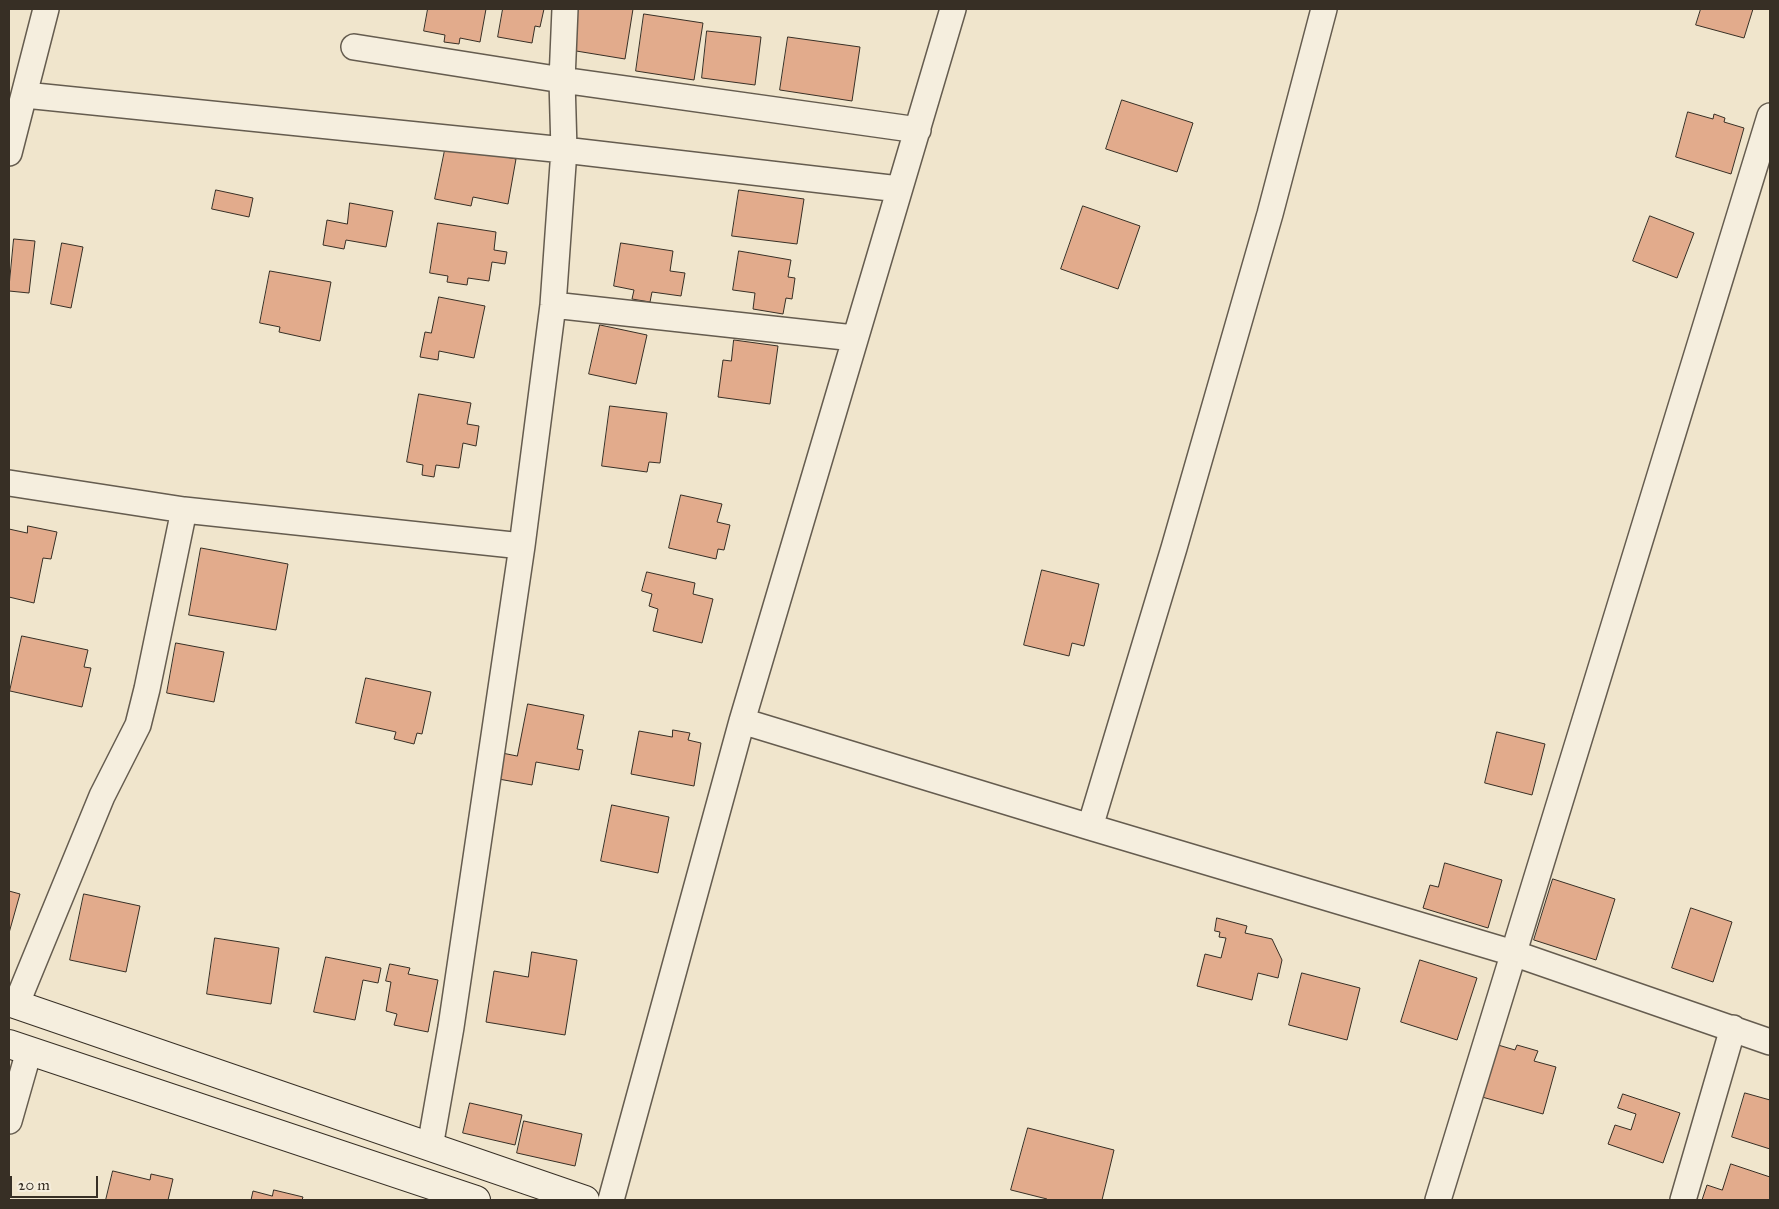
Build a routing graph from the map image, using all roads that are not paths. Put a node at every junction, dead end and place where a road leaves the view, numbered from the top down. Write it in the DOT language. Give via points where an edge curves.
graph roads {
  1 [pos="46,9"];
  2 [pos="565,9"];
  3 [pos="952,9"];
  4 [pos="1324,9"];
  5 [pos="354,47"];
  6 [pos="562,80"];
  7 [pos="25,95"];
  8 [pos="1770,116"];
  9 [pos="918,130"];
  10 [pos="564,150"];
  11 [pos="9,153"];
  12 [pos="899,189"];
  13 [pos="553,305"];
  14 [pos="854,338"];
  15 [pos="9,483"];
  16 [pos="184,510"];
  17 [pos="522,546"];
  18 [pos="742,721"];
  19 [pos="1090,827"];
  20 [pos="1513,953"];
  21 [pos="13,1004"];
  22 [pos="1733,1028"];
  23 [pos="1770,1042"];
  24 [pos="19,1047"];
  25 [pos="9,1121"];
  26 [pos="430,1147"];
  27 [pos="476,1200"];
  28 [pos="585,1200"];
  29 [pos="611,1200"];
  30 [pos="1438,1200"];
  31 [pos="1683,1200"];
  1 -- 7 [label="street"];
  2 -- 6 [label="street"];
  3 -- 9 [label="street"];
  4 -- 19 [label="street" via="1270,214"];
  5 -- 6 [label="street"];
  6 -- 9 [label="street"];
  6 -- 10 [label="street"];
  7 -- 10 [label="street"];
  7 -- 11 [label="street"];
  8 -- 20 [label="street"];
  9 -- 12 [label="street"];
  10 -- 12 [label="street"];
  10 -- 13 [label="street"];
  12 -- 14 [label="street"];
  13 -- 14 [label="street"];
  13 -- 17 [label="street"];
  14 -- 18 [label="street"];
  15 -- 16 [label="street"];
  16 -- 17 [label="street"];
  16 -- 21 [label="street" via="138,725 102,796"];
  17 -- 26 [label="street" via="451,1027"];
  18 -- 19 [label="street"];
  18 -- 29 [label="street"];
  19 -- 20 [label="street"];
  20 -- 22 [label="street"];
  20 -- 30 [label="street"];
  21 -- 26 [label="main road"];
  22 -- 23 [label="street"];
  22 -- 31 [label="street"];
  24 -- 25 [label="street"];
  24 -- 27 [label="main road"];
  26 -- 28 [label="main road"];
}
